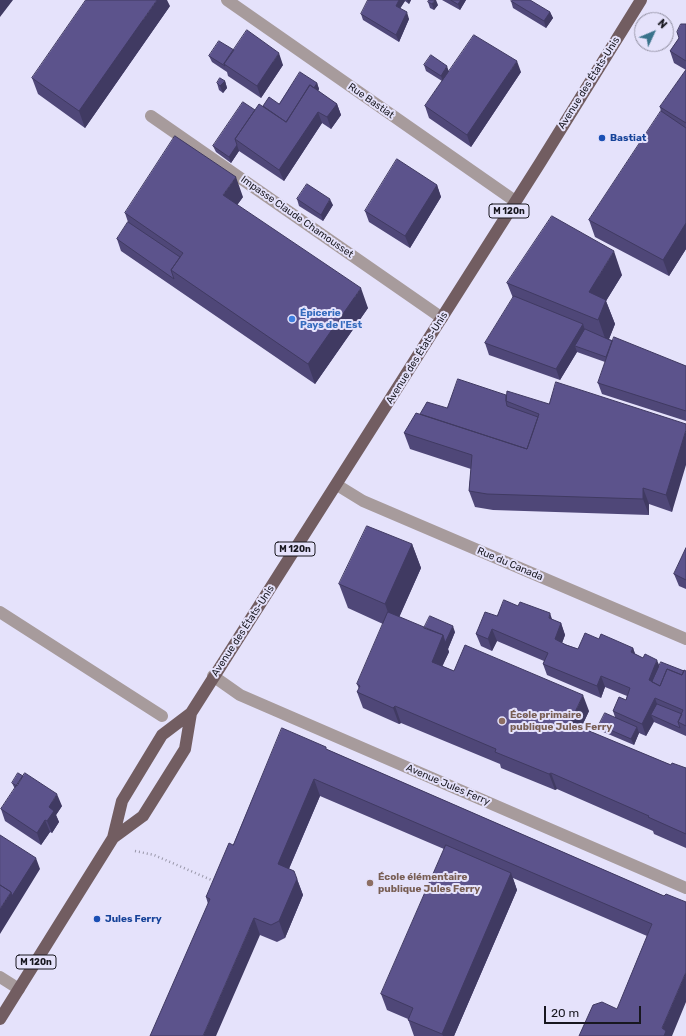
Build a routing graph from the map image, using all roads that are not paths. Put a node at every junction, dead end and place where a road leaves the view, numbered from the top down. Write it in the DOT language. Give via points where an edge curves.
graph roads {
  1 [pos="227,0"];
  2 [pos="641,0"];
  3 [pos="151,116"];
  4 [pos="516,201"];
  5 [pos="442,318"];
  6 [pos="336,485"];
  7 [pos="0,612"];
  8 [pos="686,639"];
  9 [pos="213,676"];
  10 [pos="190,713"];
  11 [pos="162,716"];
  12 [pos="113,838"];
  13 [pos="686,888"];
  14 [pos="0,977"];
  15 [pos="19,989"];
  16 [pos="0,1019"];
  1 -- 4 [label="street, Rue Bastiat"];
  2 -- 4 [label="main road, Avenue des États-Unis / M 120n"];
  3 -- 5 [label="street, Impasse Claude Chamousset"];
  4 -- 5 [label="main road, Avenue des États-Unis / M 120n"];
  5 -- 6 [label="main road, Avenue des États-Unis / M 120n"];
  6 -- 8 [label="street, Rue du Canada" via="363,501"];
  6 -- 9 [label="main road, Avenue des États-Unis / M 120n"];
  7 -- 11 [label="street"];
  9 -- 10 [label="main road, Avenue des États-Unis / M 120n"];
  9 -- 13 [label="street, Avenue Jules Ferry" via="240,695"];
  10 -- 12 [label="main road, Avenue des États-Unis / M 120n" via="162,735 122,801"];
  10 -- 12 [label="main road, Avenue des États-Unis / M 120n" via="185,749 143,816"];
  12 -- 15 [label="main road, Avenue des États-Unis / M 120n"];
  14 -- 15 [label="street"];
  15 -- 16 [label="main road, Avenue des États-Unis / M 120n"];
}
